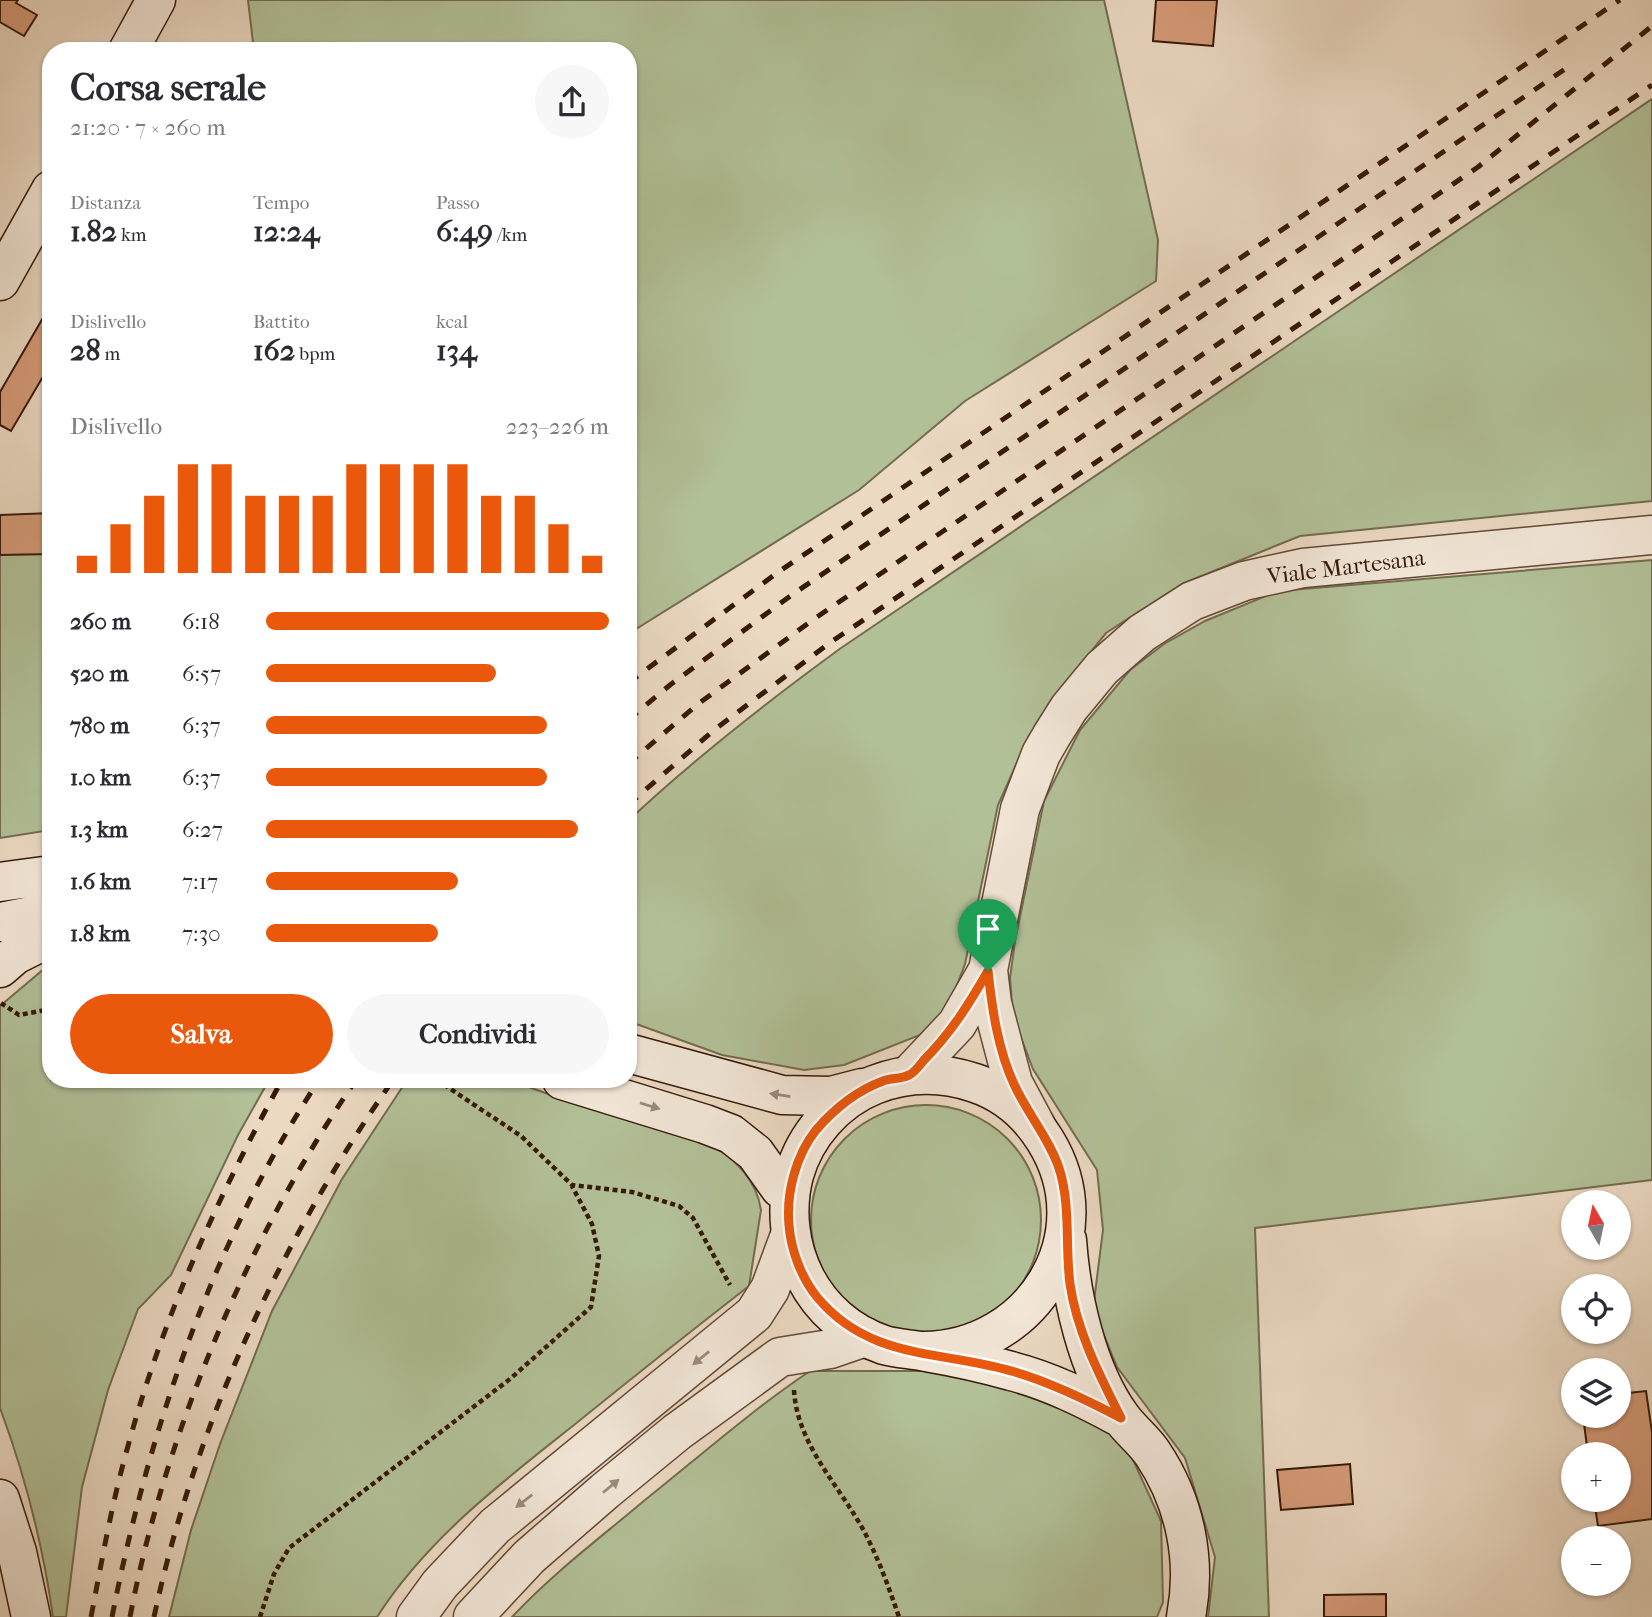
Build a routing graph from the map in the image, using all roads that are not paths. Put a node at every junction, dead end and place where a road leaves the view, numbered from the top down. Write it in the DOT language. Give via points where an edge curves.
graph roads {
  1 [pos="156,0"];
  2 [pos="133,42"];
  3 [pos="42,206"];
  4 [pos="0,281"];
  5 [pos="1652,535"];
  6 [pos="42,876"];
  7 [pos="0,882"];
  8 [pos="42,914"];
  9 [pos="0,922"];
  10 [pos="42,942"];
  11 [pos="0,968"];
  12 [pos="988,971"];
  13 [pos="637,1056"];
  14 [pos="909,1075"];
  15 [pos="871,1086"];
  16 [pos="588,1088"];
  17 [pos="1037,1128"];
  18 [pos="789,1195"];
  19 [pos="1066,1227"];
  20 [pos="790,1235"];
  21 [pos="865,1337"];
  22 [pos="923,1351"];
  23 [pos="1121,1418"];
  24 [pos="0,1500"];
  25 [pos="31,1617"];
  26 [pos="416,1617"];
  27 [pos="472,1617"];
  28 [pos="1186,1617"];
  1 -- 2 [label="main road"];
  3 -- 4 [label="main road"];
  5 -- 12 [label="main road, Viale Martesana" via="1303,568 1219,590 1155,624 1102,668 1069,708 1041,754 1020,809"];
  6 -- 7 [label="main road"];
  8 -- 9 [label="main road"];
  10 -- 11 [label="main road"];
  12 -- 14 [label="main road, Viale Martesana" via="957,1024"];
  12 -- 17 [label="main road, Viale Martesana" via="1013,1083"];
  15 -- 13 [label="main road, one-way" via="831,1096 782,1096"];
  14 -- 15 [label="main road"];
  14 -- 17 [label="main road" via="946,1075 980,1085 1012,1103"];
  15 -- 18 [label="main road" via="835,1110 814,1132 797,1165"];
  16 -- 18 [label="main road, one-way" via="732,1134 755,1153"];
  17 -- 19 [label="main road" via="1060,1170"];
  18 -- 20 [label="main road"];
  19 -- 22 [label="main road" via="1051,1277 1019,1318 974,1344"];
  19 -- 23 [label="main road" via="1070,1286 1083,1333"];
  20 -- 21 [label="main road" via="810,1289 831,1313"];
  20 -- 26 [label="main road, one-way" via="770,1289 754,1314 495,1526"];
  21 -- 22 [label="main road" via="897,1349"];
  27 -- 21 [label="main road, one-way" via="516,1570 605,1491 780,1357 830,1349"];
  22 -- 23 [label="main road" via="1023,1374"];
  23 -- 28 [label="main road" via="1153,1454 1177,1499 1191,1569"];
  24 -- 25 [label="main road" via="18,1552"];
}
